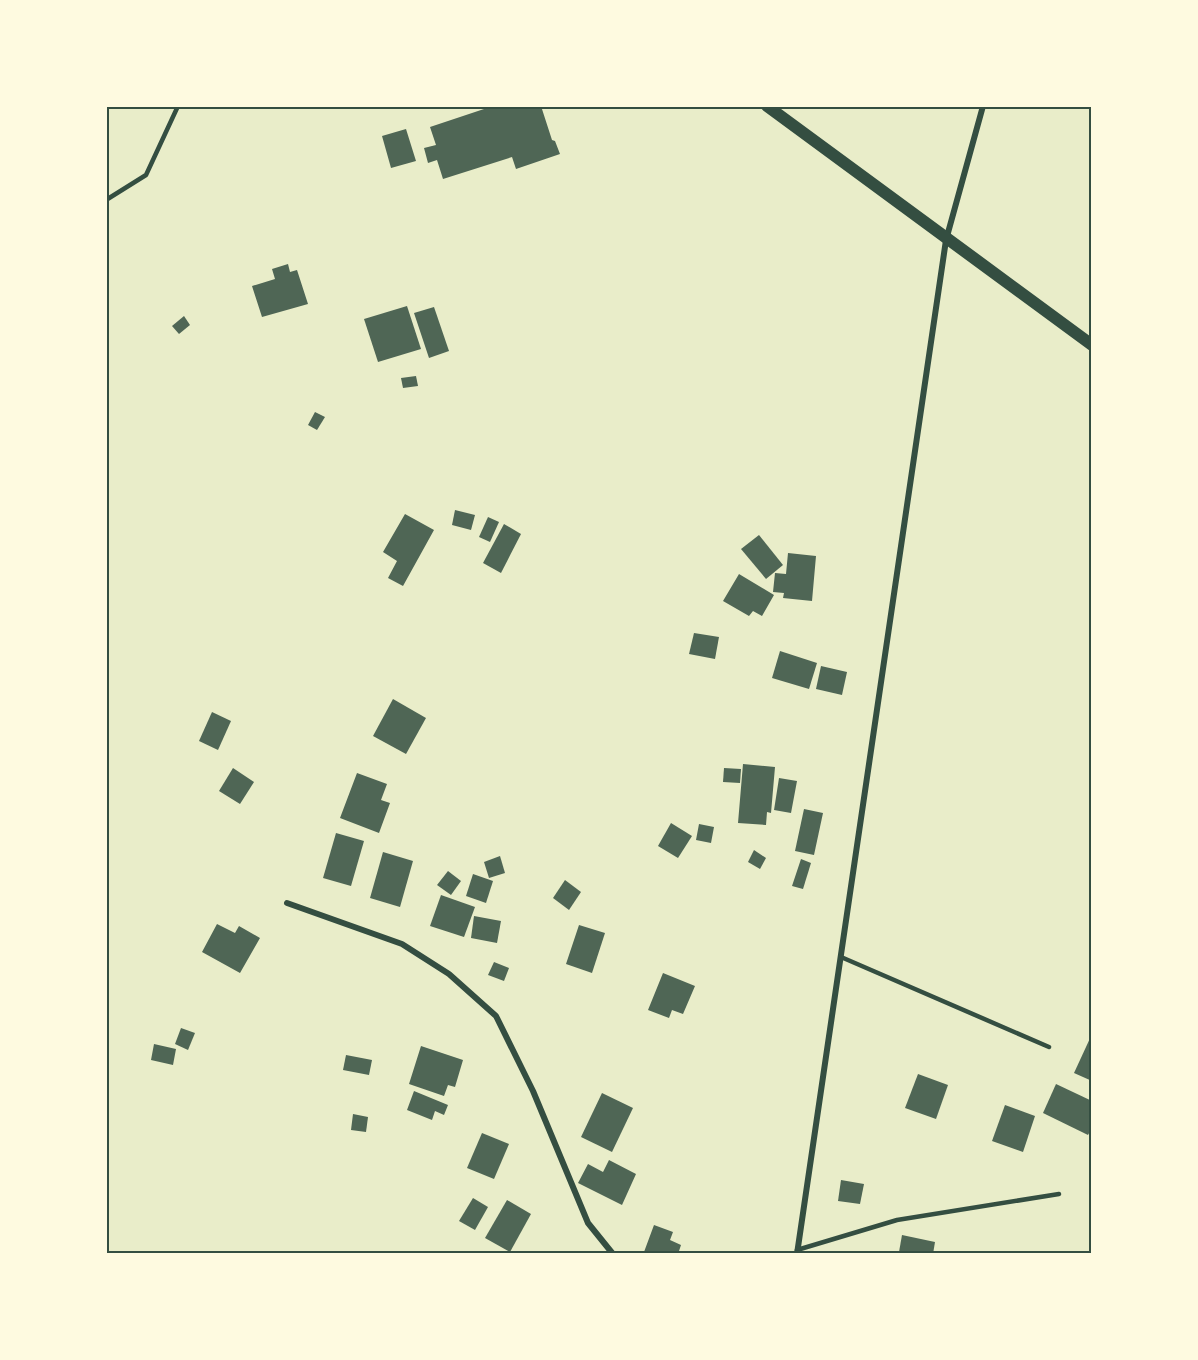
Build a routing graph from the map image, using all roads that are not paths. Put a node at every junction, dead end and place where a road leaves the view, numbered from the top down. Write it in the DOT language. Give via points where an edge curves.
graph roads {
  1 [pos="178,106"];
  2 [pos="767,106"];
  3 [pos="983,106"];
  4 [pos="106,200"];
  5 [pos="946,240"];
  6 [pos="1092,345"];
  7 [pos="287,903"];
  8 [pos="841,957"];
  9 [pos="1049,1047"];
  10 [pos="1059,1194"];
  11 [pos="797,1252"];
  12 [pos="613,1254"];
  1 -- 4 [label="lane" via="146,175"];
  2 -- 5 [label="main road"];
  3 -- 5 [label="street"];
  5 -- 6 [label="main road"];
  5 -- 8 [label="street"];
  7 -- 12 [label="street" via="402,944 448,974 496,1016 533,1091 588,1223"];
  8 -- 9 [label="lane"];
  8 -- 11 [label="street"];
  10 -- 11 [label="lane" via="897,1220"];
}
